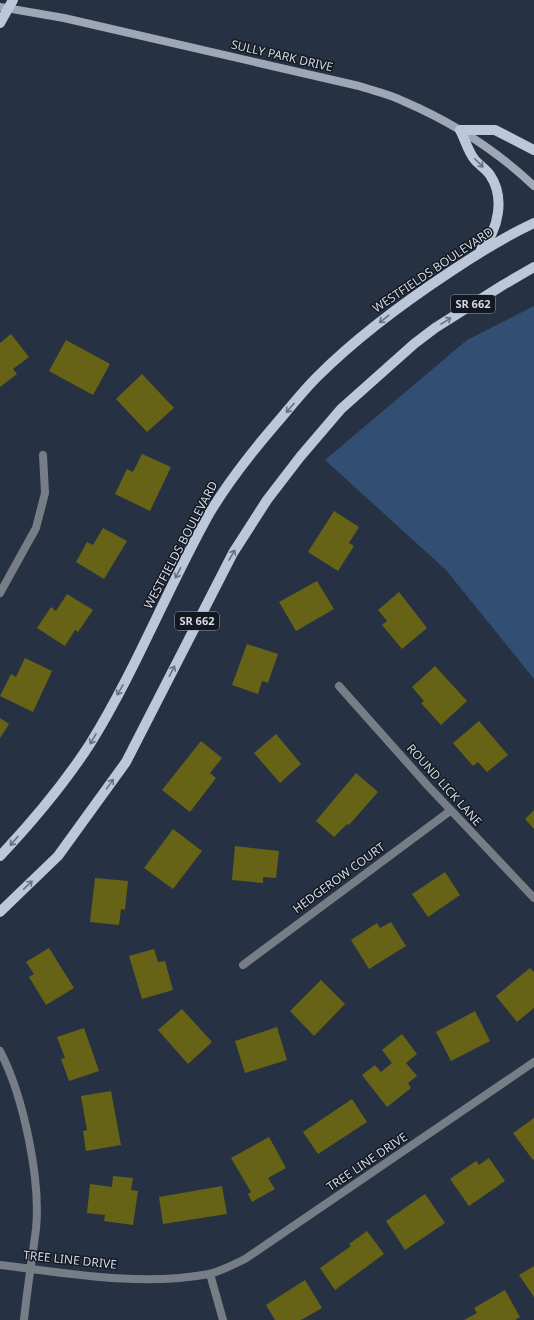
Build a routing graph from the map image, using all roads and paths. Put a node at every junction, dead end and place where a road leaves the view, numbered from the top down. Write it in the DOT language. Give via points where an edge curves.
graph roads {
  1 [pos="7,5"];
  2 [pos="0,23"];
  3 [pos="460,130"];
  4 [pos="534,150"];
  5 [pos="534,186"];
  6 [pos="534,223"];
  7 [pos="476,254"];
  8 [pos="534,267"];
  9 [pos="43,455"];
  10 [pos="0,593"];
  11 [pos="339,686"];
  12 [pos="450,811"];
  13 [pos="0,856"];
  14 [pos="534,898"];
  15 [pos="0,912"];
  16 [pos="242,965"];
  17 [pos="0,1051"];
  18 [pos="534,1062"];
  19 [pos="0,1265"];
  20 [pos="29,1268"];
  21 [pos="210,1274"];
  22 [pos="24,1320"];
  23 [pos="223,1320"];
  1 -- 2 [label="main road"];
  1 -- 3 [label="main road, SULLY PARK DRIVE" via="359,86 402,100"];
  3 -- 4 [label="main road" via="495,130"];
  3 -- 5 [label="main road, SULLY PARK DRIVE" via="500,156"];
  3 -- 7 [label="main road, one-way" via="474,159 490,174 498,198 493,232"];
  6 -- 7 [label="main road, WESTFIELDS BOULEVARD / SR 662"];
  7 -- 13 [label="main road, WESTFIELDS BOULEVARD / SR 662, one-way" via="408,299 366,332 316,378 260,443 228,484 210,514 127,678 90,744 48,802"];
  15 -- 8 [label="main road, SR 662, one-way" via="58,856 126,762 233,553 267,500 300,457 341,409 414,344 441,324"];
  9 -- 10 [label="street" via="45,493 36,528"];
  11 -- 12 [label="street, ROUND LICK LANE"];
  12 -- 14 [label="street, ROUND LICK LANE"];
  12 -- 16 [label="street, HEDGEROW COURT"];
  17 -- 20 [label="street" via="18,1098 30,1145 36,1190 36,1228"];
  18 -- 21 [label="street, TREE LINE DRIVE" via="245,1259"];
  19 -- 20 [label="street, TREE LINE DRIVE"];
  20 -- 21 [label="street, TREE LINE DRIVE" via="164,1280"];
  20 -- 22 [label="street"];
  21 -- 23 [label="street"];
}
